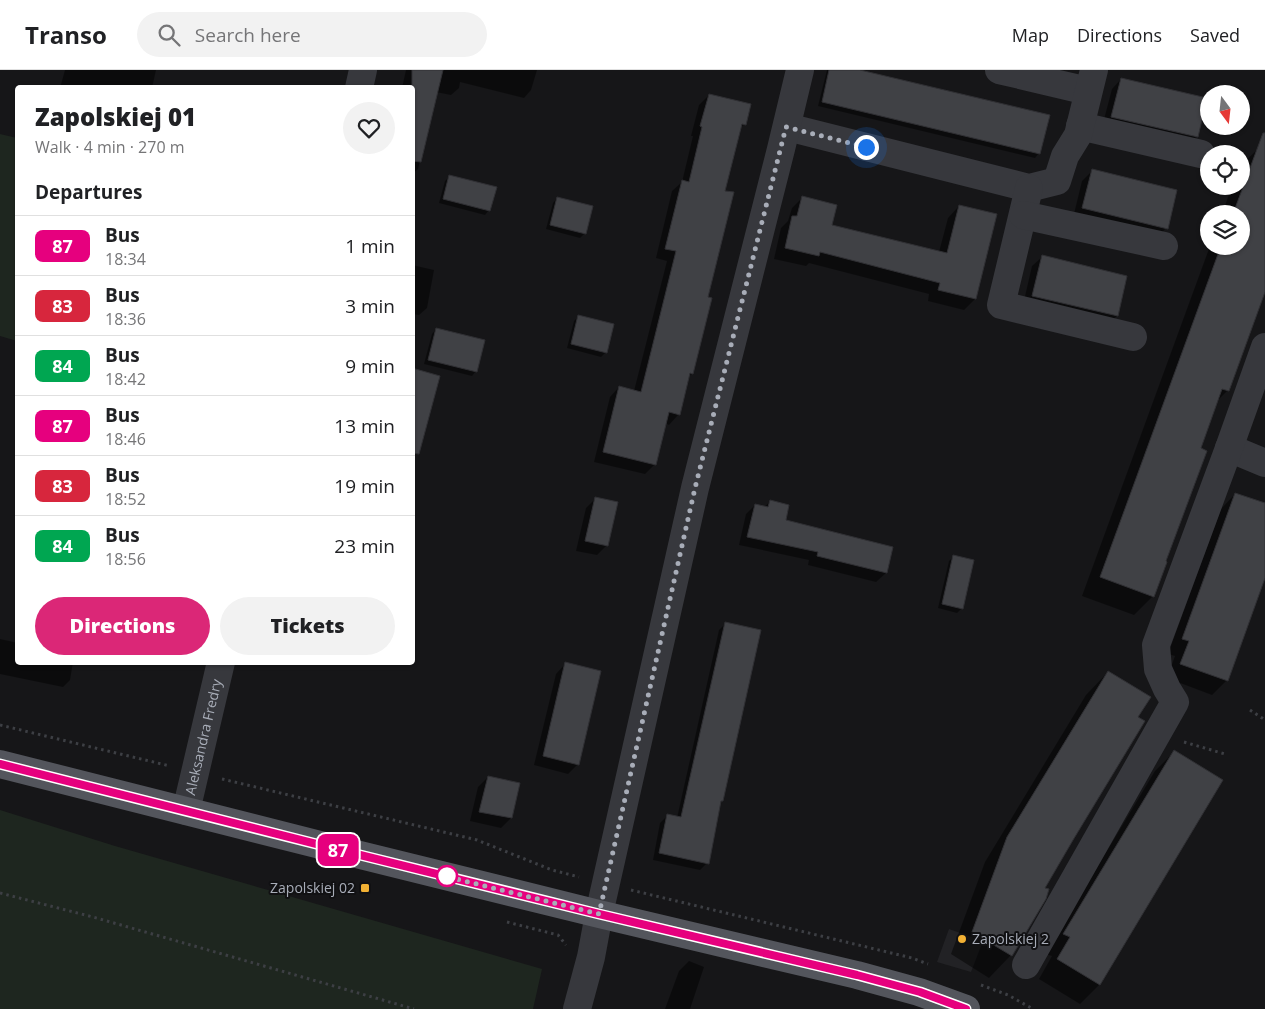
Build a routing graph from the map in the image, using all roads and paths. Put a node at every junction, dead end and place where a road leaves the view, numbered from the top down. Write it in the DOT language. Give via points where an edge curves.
graph roads {
  1 [pos="363,70"];
  2 [pos="800,70"];
  3 [pos="999,70"];
  4 [pos="1091,81"];
  5 [pos="360,85"];
  6 [pos="1080,126"];
  7 [pos="786,127"];
  8 [pos="1200,154"];
  9 [pos="1030,188"];
  10 [pos="1023,215"];
  11 [pos="1164,246"];
  12 [pos="1133,337"];
  13 [pos="1265,347"];
  14 [pos="1229,448"];
  15 [pos="1265,463"];
  16 [pos="221,665"];
  17 [pos="1250,710"];
  18 [pos="1265,720"];
  19 [pos="0,726"];
  20 [pos="1157,734"];
  21 [pos="1225,754"];
  22 [pos="0,764"];
  23 [pos="196,772"];
  24 [pos="186,811"];
  25 [pos="606,883"];
  26 [pos="0,894"];
  27 [pos="599,914"];
  28 [pos="930,965"];
  29 [pos="1026,965"];
  30 [pos="973,982"];
  31 [pos="414,1009"];
  32 [pos="577,1009"];
  33 [pos="966,1009"];
  34 [pos="1033,1009"];
  1 -- 5 [label="street"];
  2 -- 7 [label="street"];
  3 -- 4 [label="street"];
  4 -- 6 [label="street"];
  6 -- 8 [label="street"];
  6 -- 9 [label="street" via="1057,180"];
  7 -- 9 [label="street"];
  7 -- 25 [label="street" via="695,488"];
  9 -- 10 [label="street"];
  10 -- 11 [label="street"];
  10 -- 12 [label="street" via="1001,305"];
  13 -- 14 [label="street"];
  14 -- 15 [label="street"];
  14 -- 20 [label="street" via="1156,644 1158,669 1175,702"];
  16 -- 23 [label="street, Aleksandra Fredry"];
  17 -- 18 [label="path"];
  19 -- 23 [label="path"];
  20 -- 21 [label="path"];
  20 -- 29 [label="street"];
  22 -- 24 [label="main road"];
  23 -- 24 [label="street, Aleksandra Fredry"];
  23 -- 25 [label="path" via="476,840 552,870"];
  24 -- 27 [label="main road"];
  25 -- 27 [label="street"];
  25 -- 28 [label="path"];
  26 -- 31 [label="path" via="93,917"];
  27 -- 32 [label="street"];
  27 -- 33 [label="main road" via="857,975 920,992"];
  30 -- 34 [label="path" via="1008,995"];
}
